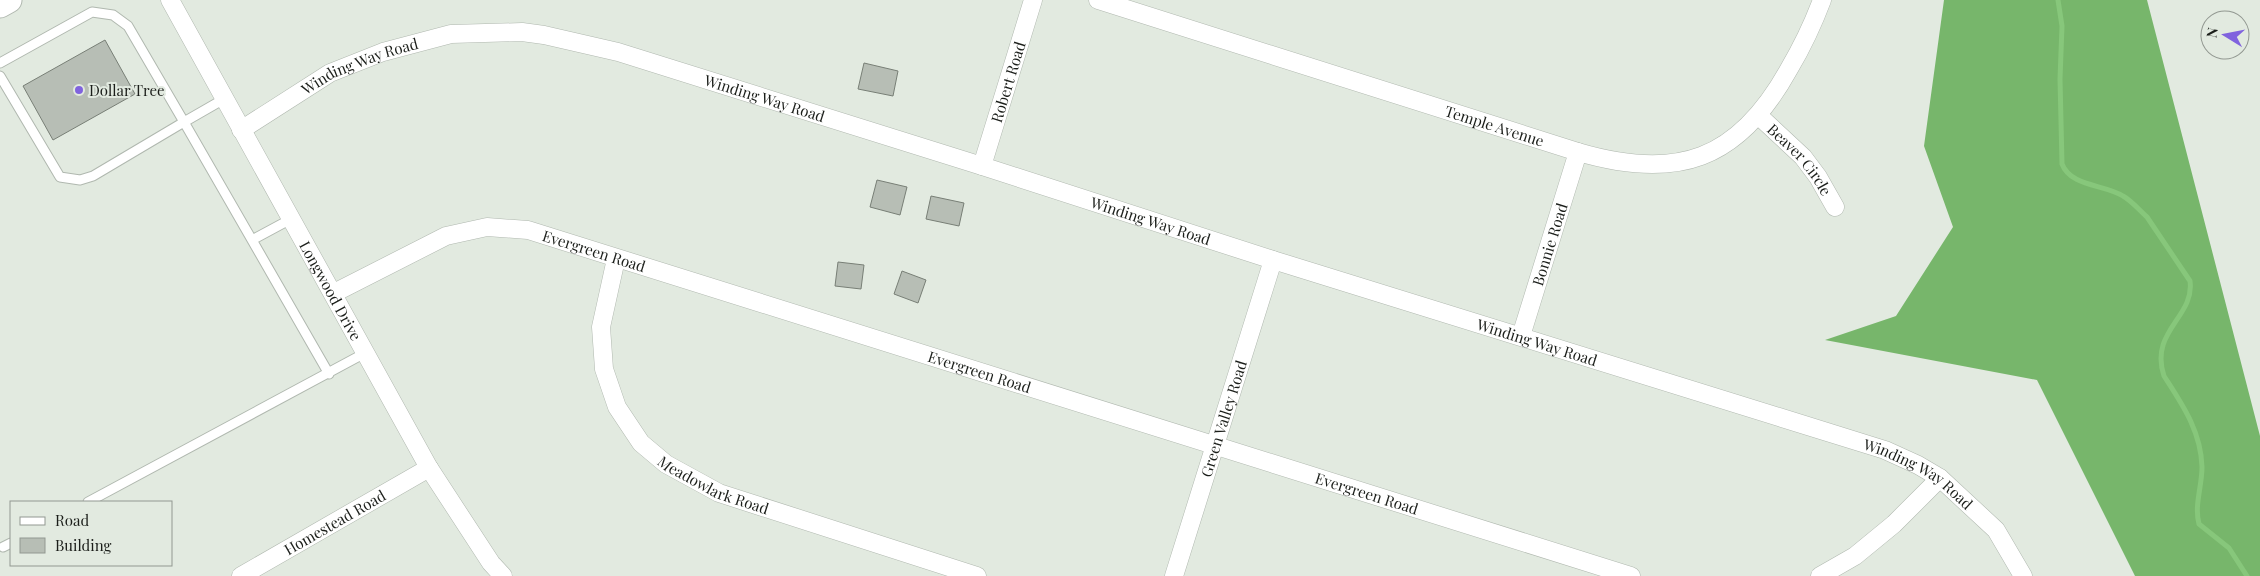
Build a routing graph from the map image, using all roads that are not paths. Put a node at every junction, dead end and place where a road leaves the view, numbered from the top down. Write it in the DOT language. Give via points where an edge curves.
graph roads {
  1 [pos="9,0"];
  2 [pos="170,0"];
  3 [pos="1033,0"];
  4 [pos="1098,0"];
  5 [pos="1822,0"];
  6 [pos="0,5"];
  7 [pos="0,64"];
  8 [pos="0,76"];
  9 [pos="224,99"];
  10 [pos="1759,116"];
  11 [pos="184,122"];
  12 [pos="241,130"];
  13 [pos="1578,152"];
  14 [pos="982,166"];
  15 [pos="1835,207"];
  16 [pos="291,219"];
  17 [pos="252,240"];
  18 [pos="616,259"];
  19 [pos="1273,260"];
  20 [pos="334,294"];
  21 [pos="1520,336"];
  22 [pos="365,353"];
  23 [pos="329,374"];
  24 [pos="1214,447"];
  25 [pos="429,468"];
  26 [pos="1940,478"];
  27 [pos="90,501"];
  28 [pos="247,574"];
  29 [pos="503,576"];
  30 [pos="977,576"];
  31 [pos="1174,576"];
  32 [pos="1631,576"];
  33 [pos="1820,576"];
  34 [pos="2023,576"];
  1 -- 6 [label="street"];
  2 -- 9 [label="street, Longwood Drive"];
  3 -- 14 [label="street, Robert Road"];
  4 -- 13 [label="street, Temple Avenue"];
  5 -- 10 [label="street, Temple Avenue" via="1793,63"];
  7 -- 11 [label="lane" via="92,12 113,15 128,26"];
  8 -- 11 [label="lane" via="60,177 80,180 93,176"];
  9 -- 11 [label="lane"];
  9 -- 12 [label="street, Longwood Drive"];
  10 -- 13 [label="street, Temple Avenue" via="1723,146 1679,162 1635,164"];
  10 -- 15 [label="street, Beaver Circle" via="1803,157"];
  11 -- 17 [label="lane"];
  12 -- 14 [label="street, Winding Way Road" via="330,73 383,52 451,34 522,32 618,52"];
  12 -- 16 [label="street, Longwood Drive"];
  13 -- 21 [label="street, Bonnie Road"];
  14 -- 19 [label="street, Winding Way Road"];
  16 -- 17 [label="lane"];
  16 -- 20 [label="street, Longwood Drive"];
  17 -- 23 [label="lane"];
  18 -- 20 [label="street, Evergreen Road" via="528,230 487,227 446,236"];
  18 -- 24 [label="street, Evergreen Road"];
  18 -- 30 [label="street, Meadowlark Road" via="601,327 604,369 617,408 642,443 666,464 719,493"];
  19 -- 21 [label="street, Winding Way Road"];
  19 -- 24 [label="street, Green Valley Road"];
  20 -- 22 [label="street, Longwood Drive"];
  21 -- 26 [label="street, Winding Way Road" via="1885,450"];
  22 -- 23 [label="lane"];
  22 -- 25 [label="street, Longwood Drive"];
  23 -- 27 [label="lane"];
  24 -- 31 [label="street, Green Valley Road"];
  24 -- 32 [label="street, Evergreen Road"];
  25 -- 28 [label="street, Homestead Road"];
  25 -- 29 [label="street, Longwood Drive" via="491,563"];
  26 -- 33 [label="street" via="1894,524 1855,556"];
  26 -- 34 [label="street, Winding Way Road" via="1996,530"];
}
